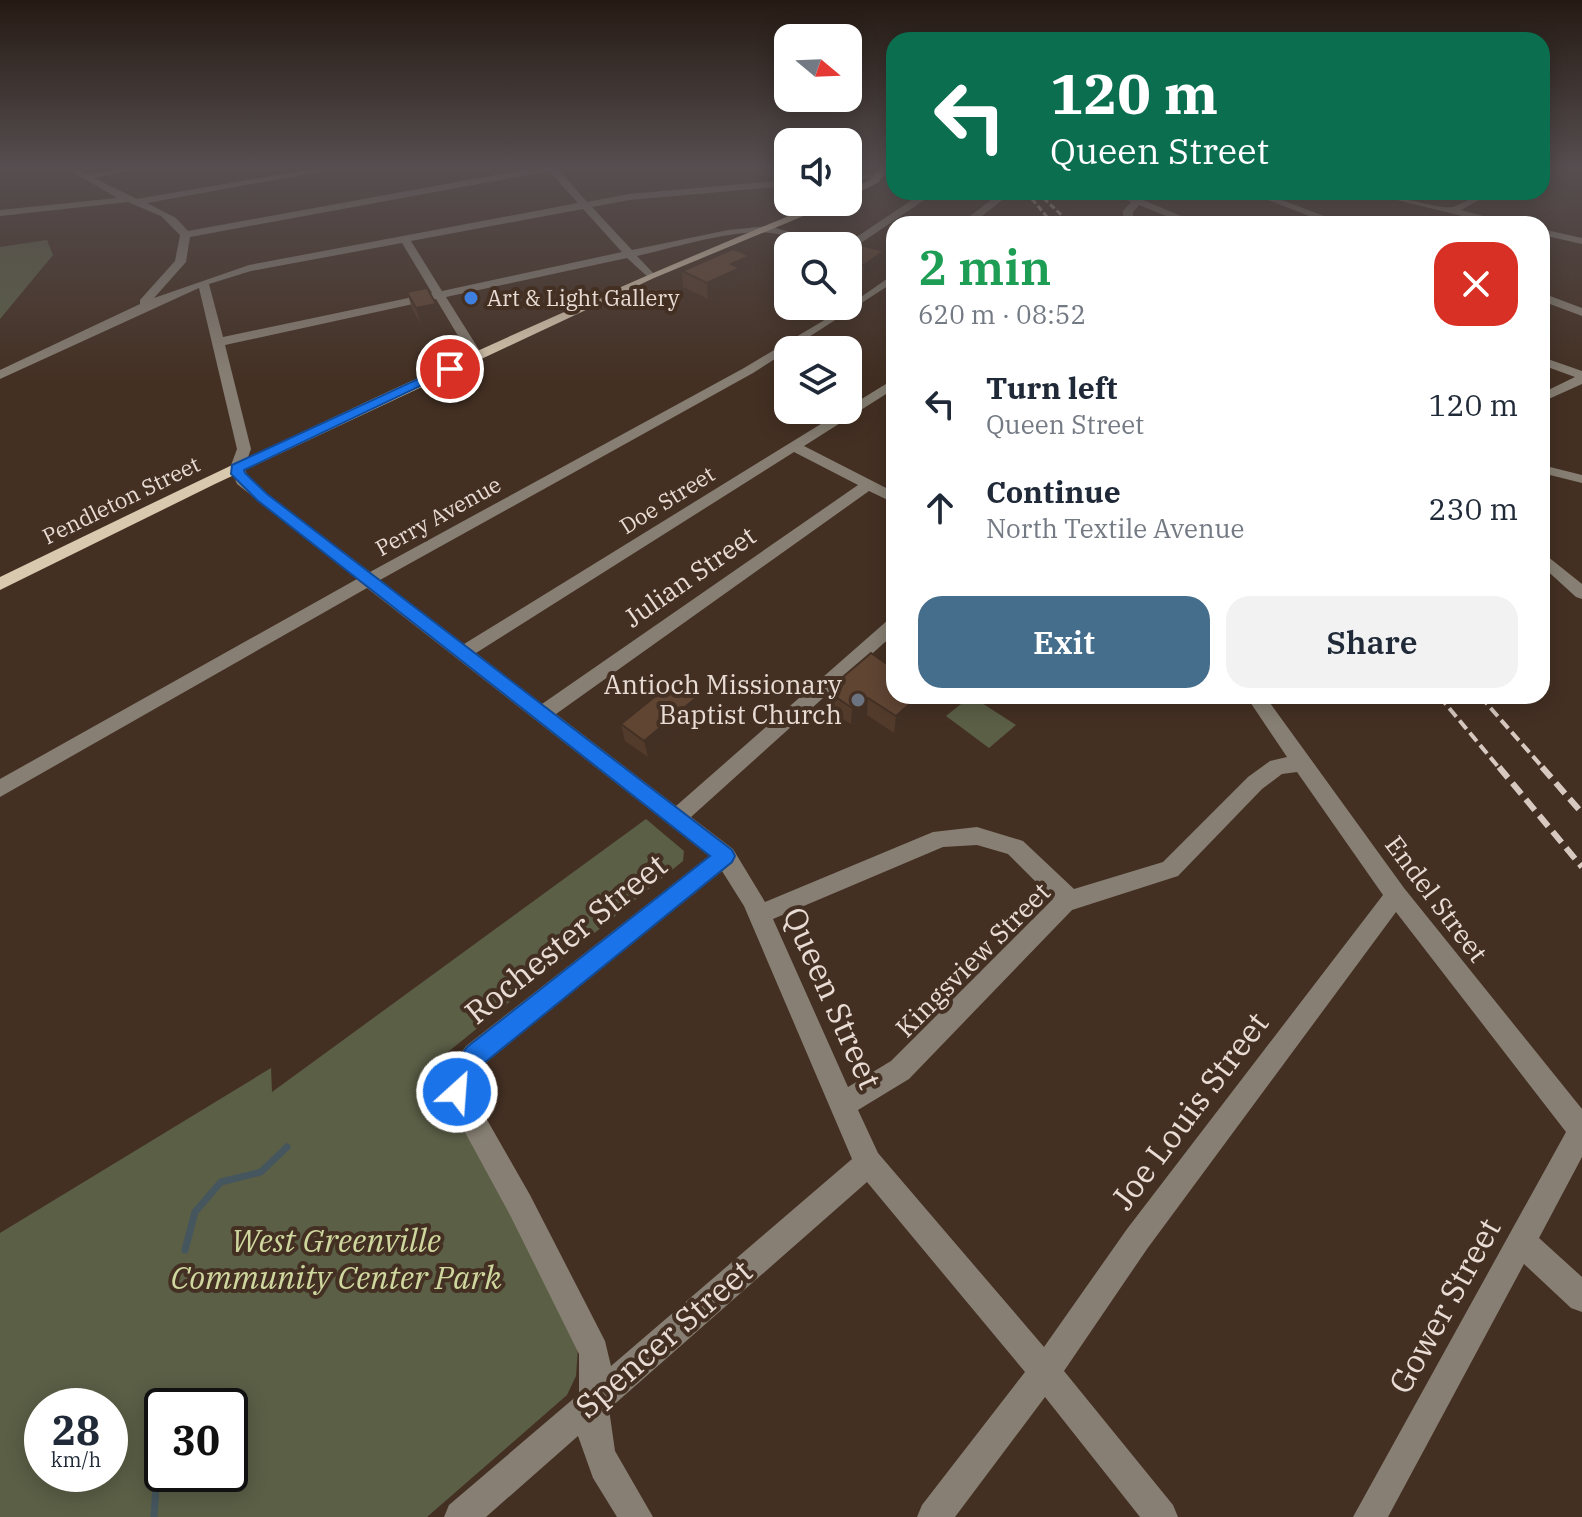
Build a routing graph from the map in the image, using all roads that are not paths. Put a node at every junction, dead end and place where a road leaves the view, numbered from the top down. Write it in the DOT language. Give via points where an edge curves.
graph roads {
  1 [pos="404,238"];
  2 [pos="184,239"];
  3 [pos="400,239"];
  4 [pos="616,239"];
  5 [pos="701,239"];
  6 [pos="744,239"];
  7 [pos="629,254"];
  8 [pos="650,276"];
  9 [pos="203,282"];
  10 [pos="886,283"];
  11 [pos="873,292"];
  12 [pos="439,295"];
  13 [pos="886,298"];
  14 [pos="1550,300"];
  15 [pos="146,305"];
  16 [pos="1582,312"];
  17 [pos="219,342"];
  18 [pos="477,356"];
  19 [pos="1550,364"];
  20 [pos="0,375"];
  21 [pos="1582,377"];
  22 [pos="886,388"];
  23 [pos="1550,394"];
  24 [pos="794,446"];
  25 [pos="237,468"];
  26 [pos="1550,471"];
  27 [pos="1582,479"];
  28 [pos="869,484"];
  29 [pos="886,494"];
  30 [pos="1550,564"];
  31 [pos="370,579"];
  32 [pos="0,584"];
  33 [pos="1582,593"];
  34 [pos="886,631"];
  35 [pos="463,653"];
  36 [pos="1260,704"];
  37 [pos="543,713"];
  38 [pos="1301,763"];
  39 [pos="0,789"];
  40 [pos="676,818"];
  41 [pos="725,856"];
  42 [pos="1396,895"];
  43 [pos="1070,900"];
  44 [pos="758,915"];
  45 [pos="842,1105"];
  46 [pos="1582,1130"];
  47 [pos="868,1163"];
  48 [pos="1522,1242"];
  49 [pos="1582,1297"];
  50 [pos="1045,1372"];
  51 [pos="595,1398"];
  52 [pos="461,1517"];
  53 [pos="636,1517"];
  54 [pos="934,1517"];
  55 [pos="1161,1517"];
  56 [pos="1370,1517"];
  1 -- 12 [label="street"];
  2 -- 15 [label="street" via="180,262"];
  3 -- 9 [label="street" via="276,261"];
  4 -- 7 [label="street"];
  5 -- 7 [label="street"];
  6 -- 8 [label="main road, Pendleton Street"];
  7 -- 8 [label="street"];
  7 -- 12 [label="street"];
  8 -- 18 [label="main road, Pendleton Street"];
  9 -- 15 [label="street"];
  9 -- 17 [label="street"];
  10 -- 11 [label="street, Perry Avenue"];
  11 -- 13 [label="street"];
  11 -- 31 [label="street, Perry Avenue" via="710,392"];
  12 -- 17 [label="street"];
  12 -- 18 [label="street"];
  14 -- 16 [label="street"];
  15 -- 20 [label="street"];
  17 -- 25 [label="street" via="244,449"];
  18 -- 25 [label="main road, Pendleton Street"];
  19 -- 21 [label="street"];
  21 -- 23 [label="street"];
  22 -- 24 [label="street, Doe Street"];
  24 -- 28 [label="street"];
  24 -- 35 [label="street, Doe Street"];
  25 -- 31 [label="street, Queen Street" via="245,484"];
  25 -- 32 [label="main road, Pendleton Street"];
  26 -- 27 [label="street"];
  28 -- 29 [label="street"];
  28 -- 37 [label="street, Julian Street"];
  30 -- 33 [label="street"];
  31 -- 35 [label="street, Queen Street"];
  31 -- 39 [label="street, Perry Avenue"];
  34 -- 40 [label="street"];
  35 -- 37 [label="street, Queen Street"];
  36 -- 38 [label="street, Endel Street"];
  37 -- 40 [label="street, Queen Street"];
  38 -- 42 [label="street, Endel Street"];
  38 -- 43 [label="street, Kingsview Street" via="1277,767 1255,783 1170,869"];
  40 -- 41 [label="street, Queen Street"];
  41 -- 44 [label="street, Queen Street"];
  41 -- 51 [label="street, Rochester Street" via="475,1055 461,1075 457,1092 594,1352"];
  42 -- 46 [label="street, Endel Street"];
  42 -- 50 [label="street, Joe Louis Street" via="1137,1239"];
  43 -- 44 [label="street" via="1015,847 977,836 941,838"];
  43 -- 45 [label="street, Kingsview Street" via="900,1070"];
  44 -- 45 [label="street, Queen Street"];
  45 -- 47 [label="street, Queen Street"];
  46 -- 48 [label="street, Gower Street"];
  47 -- 50 [label="street, Queen Street"];
  47 -- 51 [label="street, Spencer Street"];
  48 -- 49 [label="street"];
  48 -- 56 [label="street, Gower Street"];
  50 -- 54 [label="street, Joe Louis Street"];
  50 -- 55 [label="street, Queen Street"];
  51 -- 52 [label="street, Spencer Street"];
  51 -- 53 [label="street, Rochester Street" via="593,1431 599,1456"];
}
